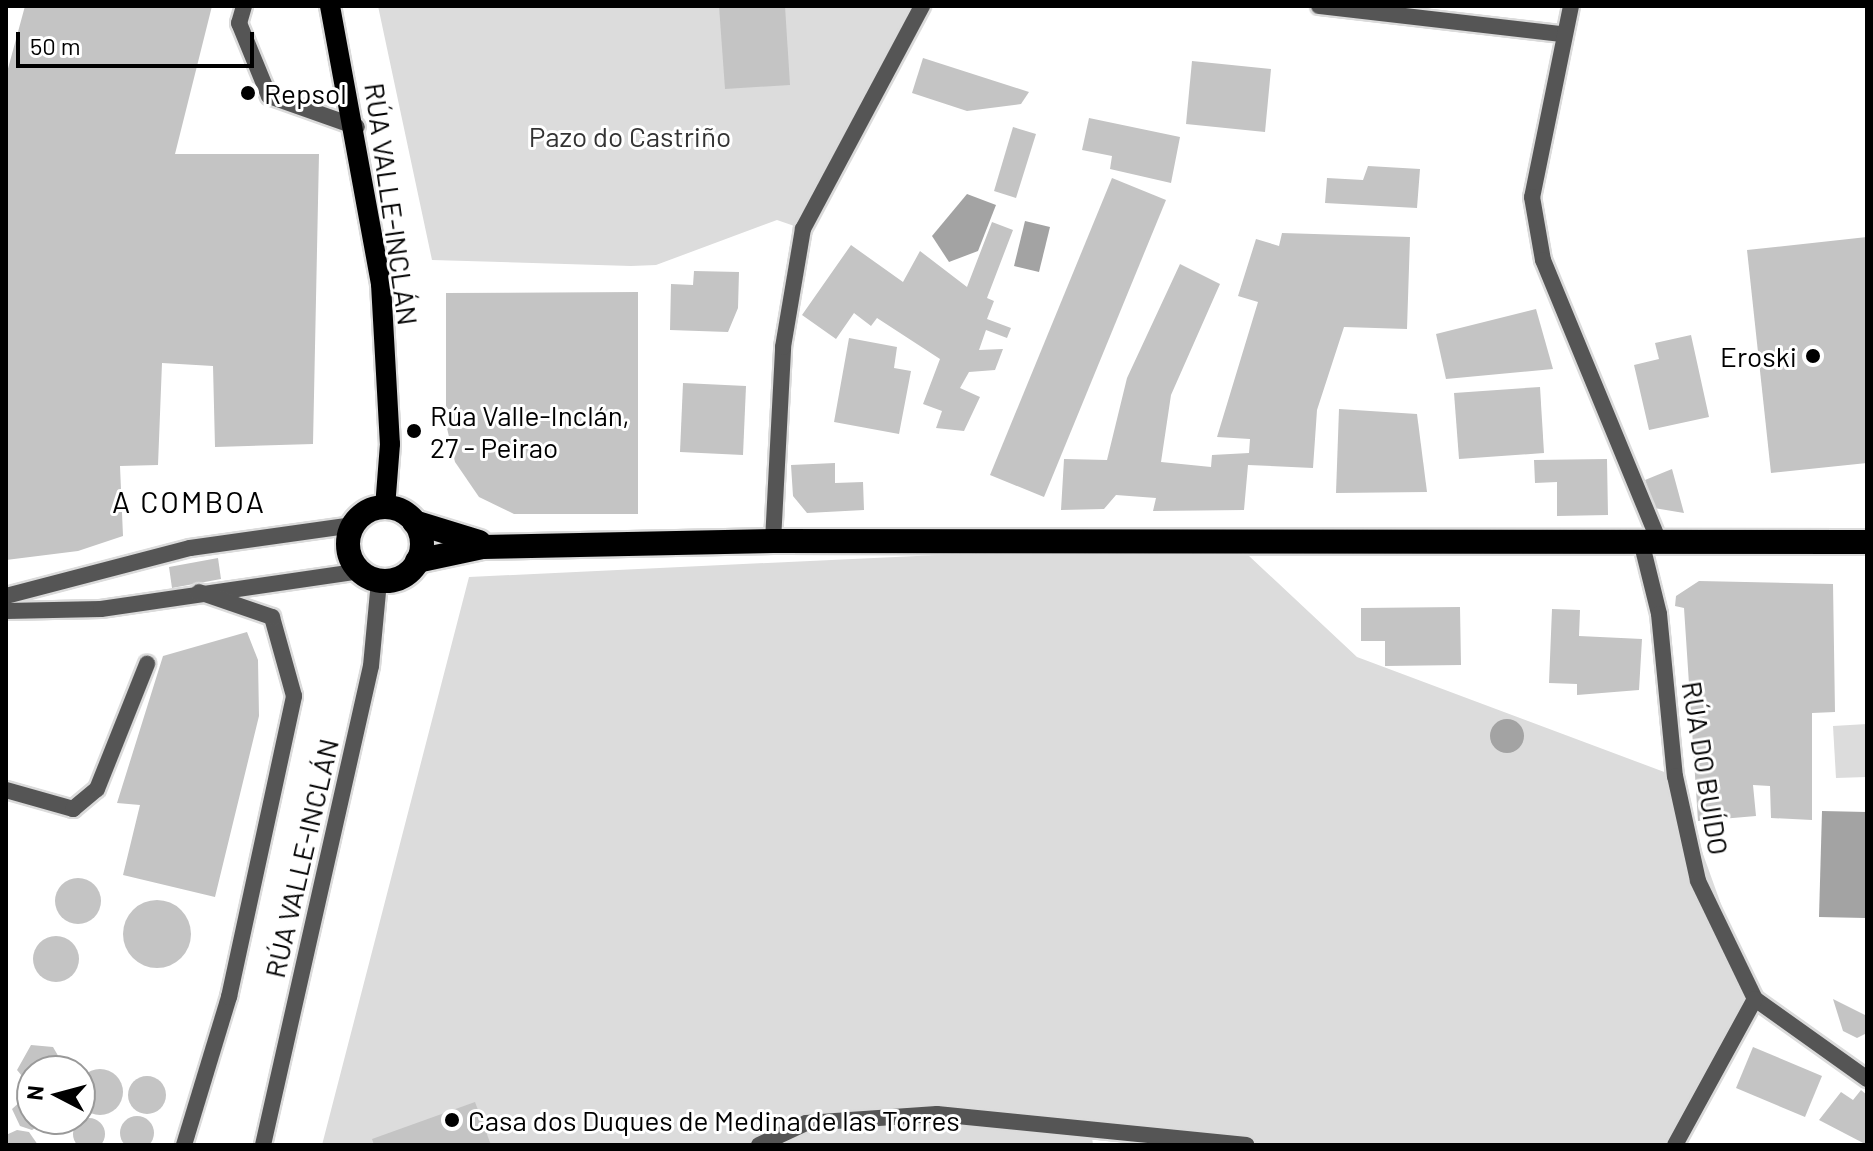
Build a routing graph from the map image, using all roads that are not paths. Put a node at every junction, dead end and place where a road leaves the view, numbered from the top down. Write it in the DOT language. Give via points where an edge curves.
graph roads {
  1 [pos="244,6"];
  2 [pos="330,6"];
  3 [pos="922,6"];
  4 [pos="1319,6"];
  5 [pos="1571,6"];
  6 [pos="1560,34"];
  7 [pos="357,127"];
  8 [pos="385,507"];
  9 [pos="414,522"];
  10 [pos="353,525"];
  11 [pos="773,541"];
  12 [pos="1650,541"];
  13 [pos="1867,542"];
  14 [pos="509,547"];
  15 [pos="417,561"];
  16 [pos="370,576"];
  17 [pos="199,592"];
  18 [pos="6,596"];
  19 [pos="6,611"];
  20 [pos="147,664"];
  21 [pos="6,790"];
  22 [pos="1755,999"];
  23 [pos="1867,1079"];
  24 [pos="184,1145"];
  25 [pos="263,1145"];
  26 [pos="759,1145"];
  27 [pos="1246,1145"];
  28 [pos="1675,1145"];
  1 -- 7 [label="street" via="239,23 269,96"];
  2 -- 7 [label="main road, RÚA VALLE-INCLÁN"];
  3 -- 11 [label="street" via="803,229 783,347"];
  4 -- 6 [label="street"];
  5 -- 6 [label="street, RÚA DO BUÍDO"];
  6 -- 12 [label="street, RÚA DO BUÍDO" via="1532,197 1543,260"];
  7 -- 8 [label="main road, RÚA VALLE-INCLÁN" via="381,284 390,444"];
  8 -- 9 [label="highway"];
  8 -- 10 [label="highway"];
  9 -- 14 [label="highway"];
  9 -- 15 [label="highway"];
  10 -- 16 [label="highway" via="348,549"];
  10 -- 18 [label="street" via="190,548"];
  11 -- 12 [label="highway"];
  11 -- 14 [label="highway"];
  12 -- 13 [label="highway"];
  12 -- 22 [label="street, RÚA DO BUÍDO" via="1675,776 1698,881"];
  14 -- 15 [label="highway"];
  15 -- 16 [label="highway" via="405,575"];
  16 -- 17 [label="street"];
  16 -- 25 [label="street, RÚA VALLE-INCLÁN" via="371,666"];
  17 -- 19 [label="street" via="101,609"];
  17 -- 24 [label="street" via="272,617 294,696 229,997"];
  20 -- 21 [label="street" via="97,789 73,809"];
  22 -- 23 [label="street, RÚA DO BUÍDO"];
  22 -- 28 [label="street"];
  26 -- 27 [label="street" via="806,1123 937,1114"];
}
